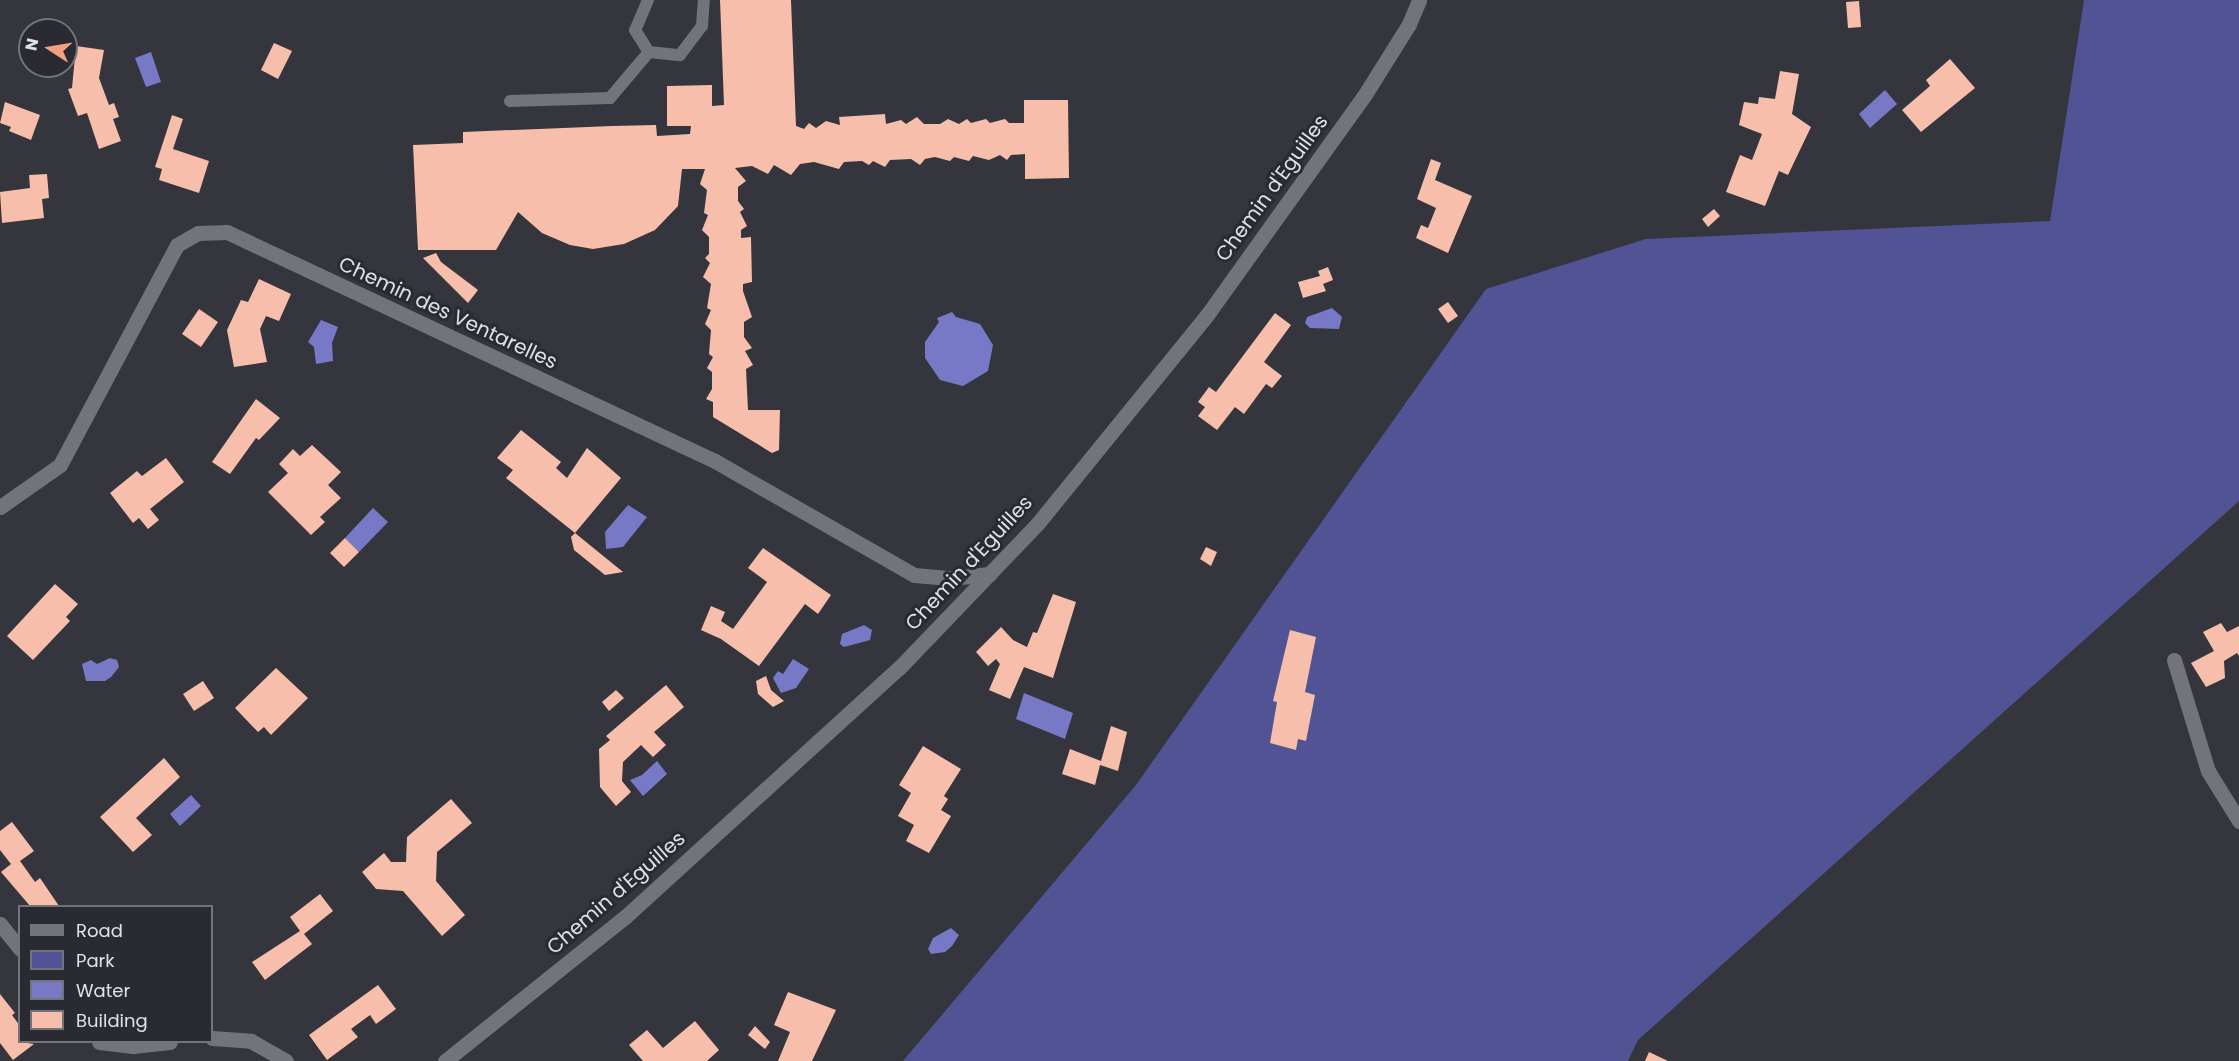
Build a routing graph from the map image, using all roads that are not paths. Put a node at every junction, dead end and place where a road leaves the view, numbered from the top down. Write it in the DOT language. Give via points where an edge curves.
graph roads {
  1 [pos="648,0"];
  2 [pos="704,0"];
  3 [pos="1419,0"];
  4 [pos="649,51"];
  5 [pos="510,101"];
  6 [pos="0,507"];
  7 [pos="990,574"];
  8 [pos="2174,660"];
  9 [pos="2239,821"];
  10 [pos="0,924"];
  11 [pos="18,946"];
  12 [pos="213,1038"];
  13 [pos="113,1043"];
  14 [pos="155,1043"];
  15 [pos="286,1061"];
  16 [pos="445,1061"];
  1 -- 4 [label="lane" via="635,30"];
  2 -- 4 [label="lane" via="702,26 680,55"];
  3 -- 7 [label="street, Chemin d'Eguilles" via="1409,24 1364,96 1207,315 1038,523"];
  4 -- 5 [label="lane" via="610,98"];
  6 -- 7 [label="street, Chemin des Ventarelles" via="60,465 177,245 198,233 227,232 715,461 914,574 950,578"];
  7 -- 16 [label="street, Chemin d'Eguilles" via="900,667 625,917"];
  8 -- 9 [label="street" via="2208,771"];
  10 -- 11 [label="street"];
  12 -- 15 [label="street" via="251,1041"];
  13 -- 14 [label="street"];
}
